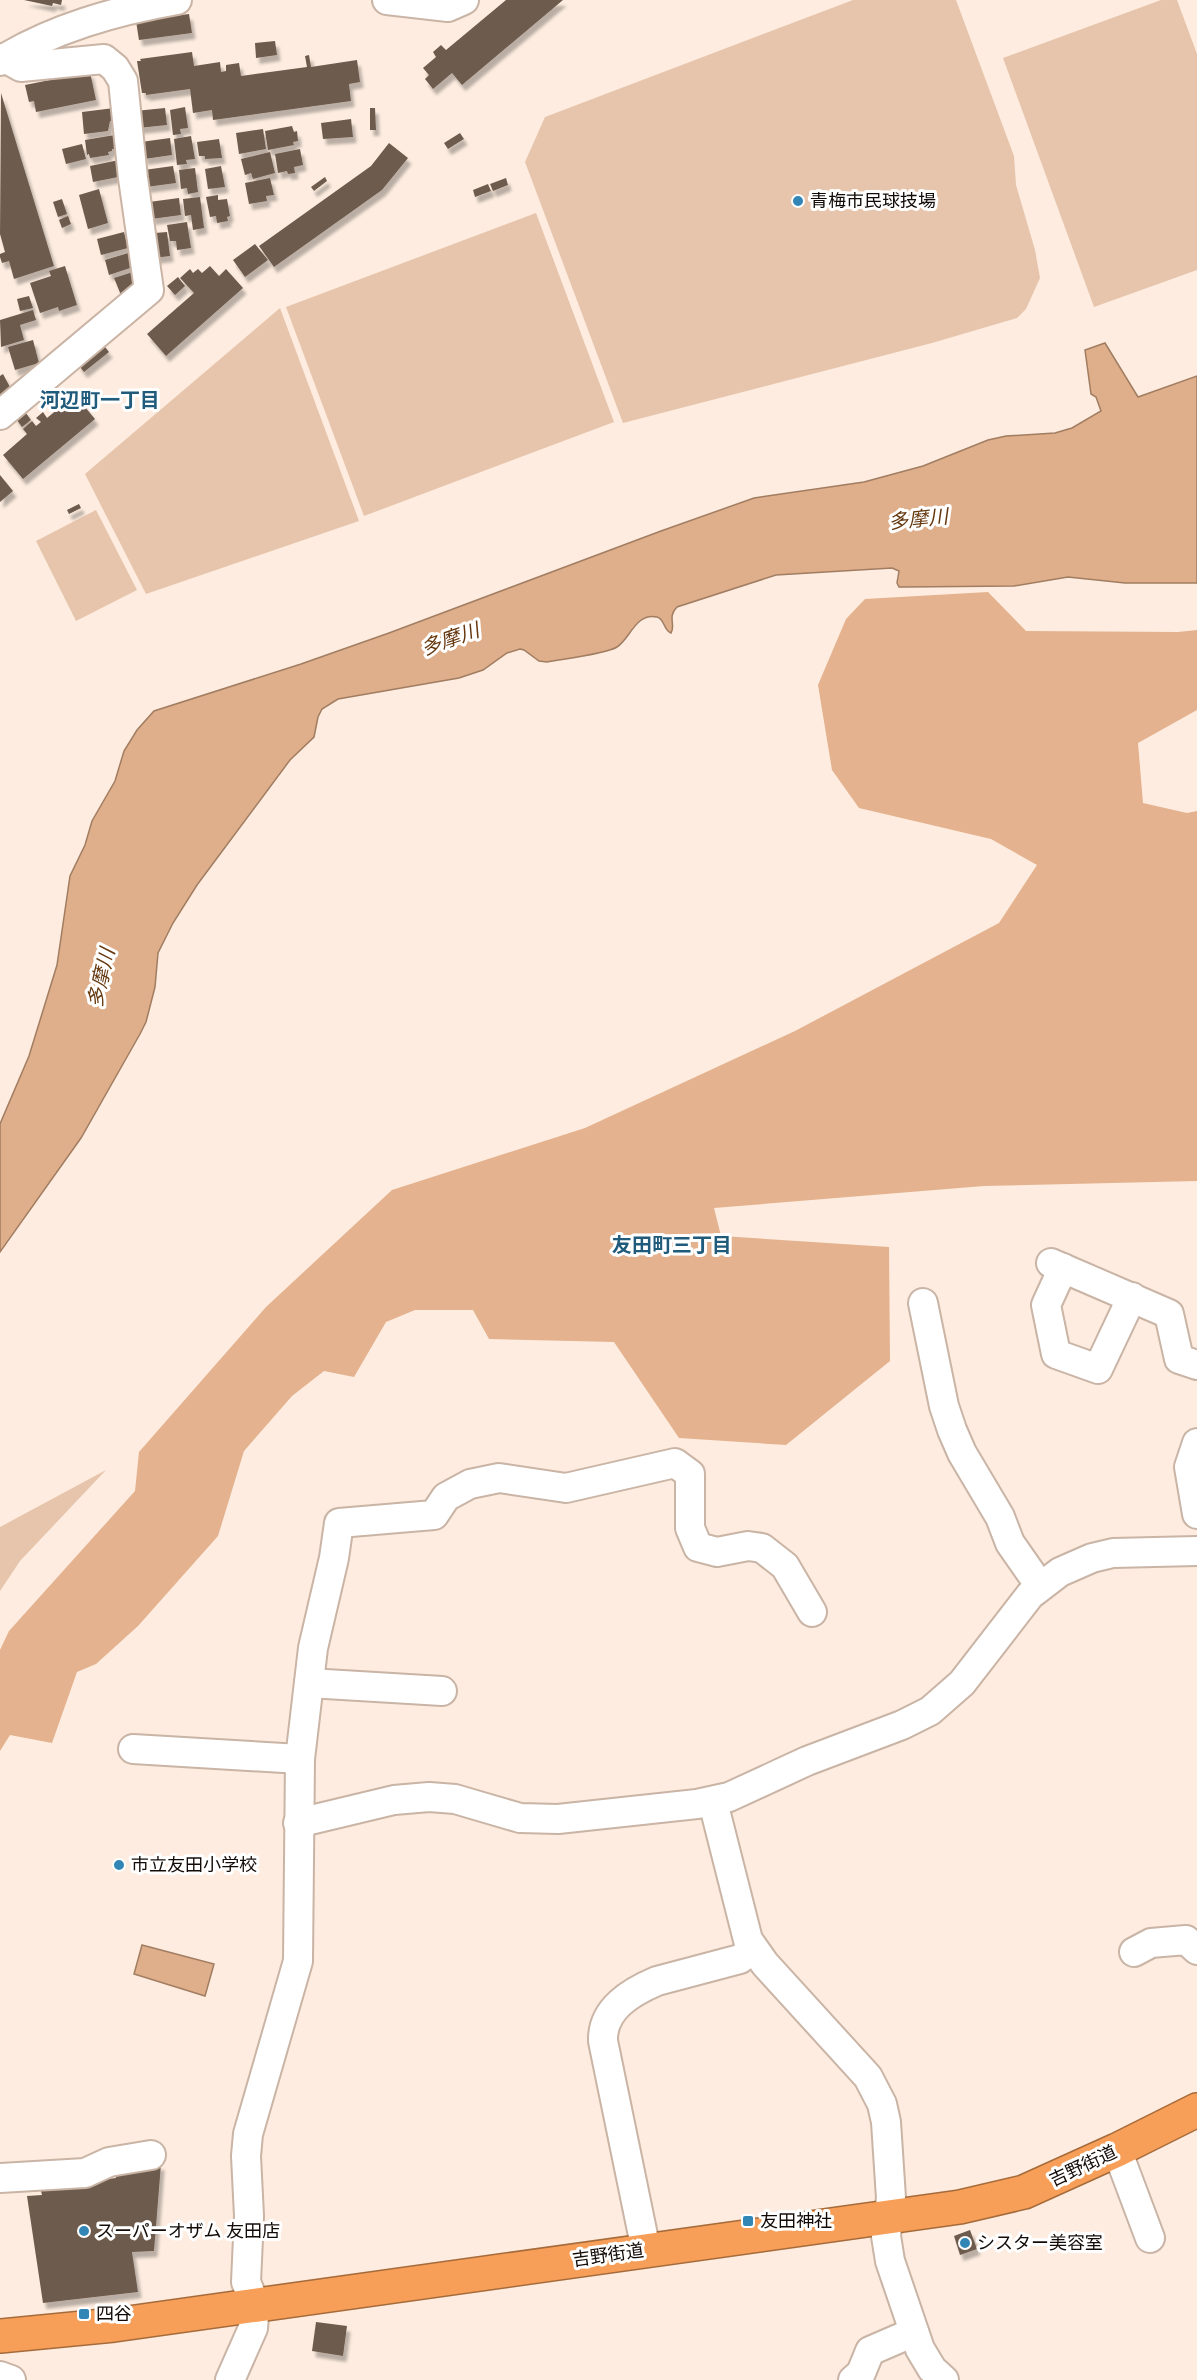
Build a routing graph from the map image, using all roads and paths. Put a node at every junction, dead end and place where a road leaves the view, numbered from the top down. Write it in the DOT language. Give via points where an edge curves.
graph roads {
  1 [pos="177,0"];
  2 [pos="387,0"];
  3 [pos="464,0"];
  4 [pos="2,59"];
  5 [pos="0,415"];
  6 [pos="1132,1297"];
  7 [pos="923,1303"];
  8 [pos="1197,1365"];
  9 [pos="1197,1443"];
  10 [pos="1197,1514"];
  11 [pos="1197,1551"];
  12 [pos="1040,1586"];
  13 [pos="812,1612"];
  14 [pos="309,1683"];
  15 [pos="442,1691"];
  16 [pos="133,1749"];
  17 [pos="300,1759"];
  18 [pos="713,1802"];
  19 [pos="298,1822"];
  20 [pos="753,1949"];
  21 [pos="1197,1950"];
  22 [pos="1134,1952"];
  23 [pos="1197,2110"];
  24 [pos="1117,2150"];
  25 [pos="152,2155"];
  26 [pos="0,2178"];
  27 [pos="889,2217"];
  28 [pos="1150,2238"];
  29 [pos="646,2250"];
  30 [pos="255,2304"];
  31 [pos="914,2332"];
  32 [pos="0,2336"];
  33 [pos="0,2376"];
  34 [pos="11,2380"];
  35 [pos="230,2380"];
  36 [pos="853,2380"];
  37 [pos="944,2380"];
  1 -- 4 [label="street" via="70,27"];
  2 -- 3 [label="street" via="448,7"];
  4 -- 5 [label="street" via="21,68 104,59 115,68 123,81 149,290"];
  6 -- 6 [label="street" via="1057,1265 1046,1305 1056,1354 1098,1369"];
  6 -- 8 [label="street" via="1169,1314 1179,1359"];
  7 -- 12 [label="street" via="952,1430 1010,1543"];
  9 -- 10 [label="street" via="1189,1467"];
  11 -- 12 [label="street" via="1113,1553 1077,1563"];
  12 -- 18 [label="street" via="962,1683 930,1711"];
  13 -- 14 [label="street" via="785,1566 762,1548 748,1546 717,1552 698,1547 690,1528 690,1474 675,1463 566,1488 499,1478 470,1484 446,1497 434,1515 339,1523 312,1648"];
  14 -- 15 [label="street"];
  14 -- 17 [label="street"];
  16 -- 17 [label="street"];
  17 -- 19 [label="street"];
  18 -- 19 [label="street" via="537,1820 455,1799 421,1797"];
  18 -- 20 [label="street" via="740,1914"];
  19 -- 30 [label="street" via="298,1961 247,2145 246,2282"];
  20 -- 27 [label="street" via="874,2087 886,2121"];
  20 -- 29 [label="street" via="740,1959 657,1980 613,2009 605,2020 603,2041"];
  21 -- 22 [label="street" via="1186,1940 1151,1943"];
  23 -- 24 [label="highway, 吉野街道"];
  24 -- 27 [label="highway, 吉野街道" via="1024,2192 960,2207"];
  24 -- 28 [label="street"];
  25 -- 26 [label="street" via="109,2162 85,2173"];
  27 -- 29 [label="highway, 吉野街道"];
  27 -- 31 [label="street" via="886,2236 890,2261"];
  29 -- 30 [label="highway, 吉野街道"];
  30 -- 32 [label="highway, 吉野街道" via="114,2325"];
  30 -- 35 [label="street" via="253,2328"];
  31 -- 36 [label="street" via="870,2351 861,2373"];
  31 -- 37 [label="street" via="925,2359"];
  33 -- 34 [label="street"];
}
